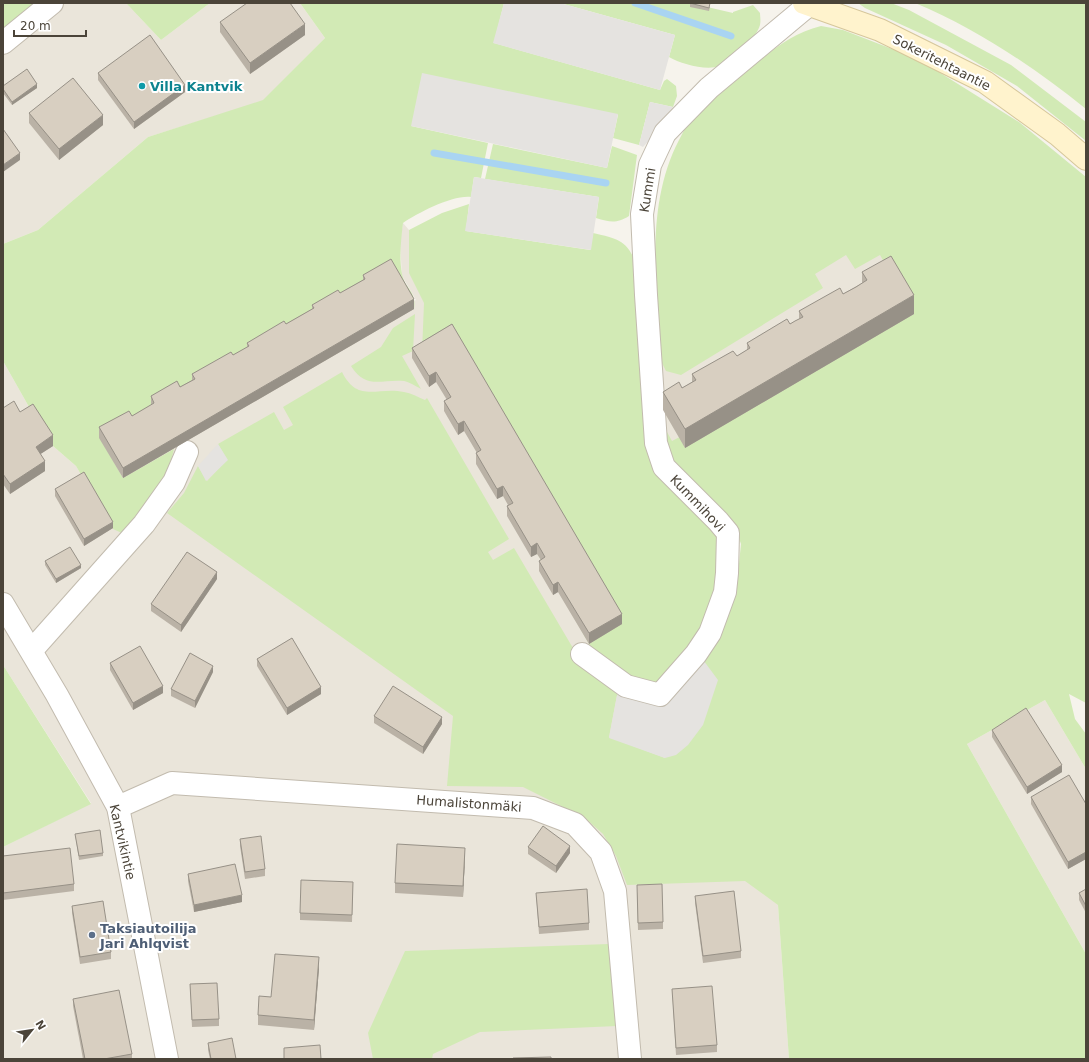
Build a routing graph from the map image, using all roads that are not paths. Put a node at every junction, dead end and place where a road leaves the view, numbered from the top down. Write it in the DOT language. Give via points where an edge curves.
graph roads {
  1 [pos="52,3"];
  2 [pos="808,4"];
  3 [pos="3,43"];
  4 [pos="1086,159"];
  5 [pos="656,443"];
  6 [pos="187,452"];
  7 [pos="3,604"];
  8 [pos="32,650"];
  9 [pos="582,654"];
  10 [pos="118,807"];
  11 [pos="167,1059"];
  12 [pos="630,1059"];
  1 -- 3 [label="street"];
  2 -- 4 [label="street, Sokeritehtaantie" via="880,30 985,82 1058,134"];
  2 -- 5 [label="street, Kummi" via="709,88 665,133 650,165 642,214"];
  5 -- 9 [label="street, Kummihovi" via="664,467 728,533 725,592 710,633 696,654 660,695 626,686"];
  6 -- 8 [label="street" via="174,482 144,524"];
  7 -- 8 [label="street, Kantvikintie"];
  8 -- 10 [label="street, Kantvikintie"];
  10 -- 11 [label="street, Kantvikintie"];
  10 -- 12 [label="street, Humalistonmäki" via="172,783 533,808 575,824 601,852 615,891"];
}
